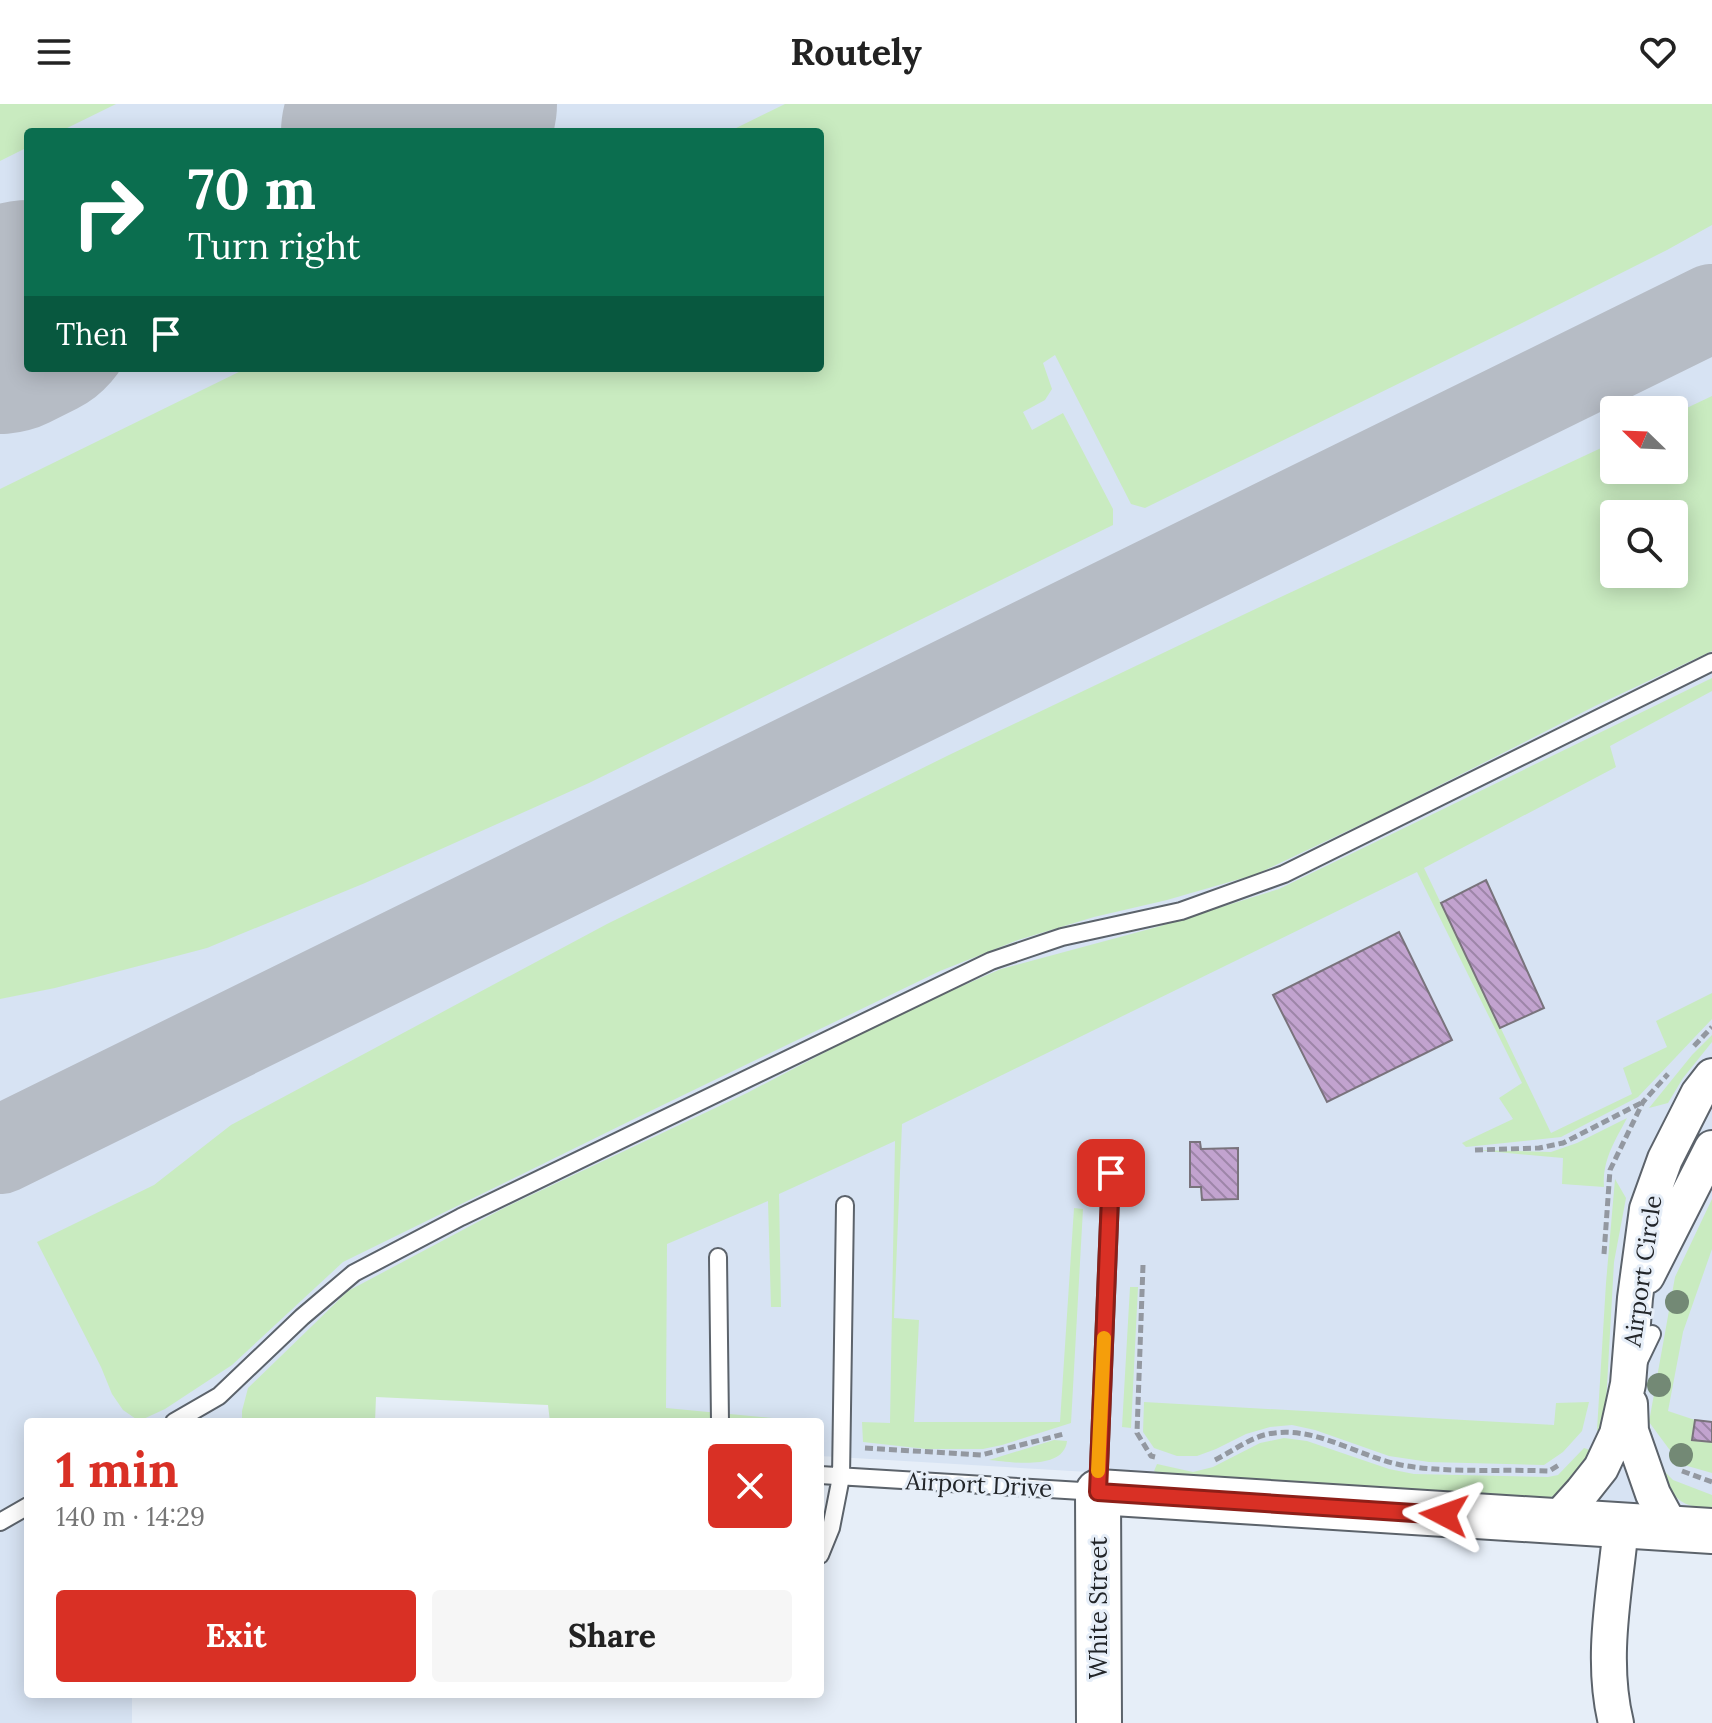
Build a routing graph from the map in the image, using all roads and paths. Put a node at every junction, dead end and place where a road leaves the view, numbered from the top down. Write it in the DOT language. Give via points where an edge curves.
graph roads {
  1 [pos="1712,662"];
  2 [pos="1712,1076"];
  3 [pos="1643,1102"];
  4 [pos="1712,1148"];
  5 [pos="1475,1150"];
  6 [pos="1111,1173"];
  7 [pos="1702,1189"];
  8 [pos="845,1205"];
  9 [pos="718,1257"];
  10 [pos="1143,1265"];
  11 [pos="1635,1298"];
  12 [pos="1652,1334"];
  13 [pos="1628,1384"];
  14 [pos="181,1418"];
  15 [pos="720,1418"];
  16 [pos="1123,1433"];
  17 [pos="1137,1433"];
  18 [pos="1064,1434"];
  19 [pos="841,1448"];
  20 [pos="1162,1460"];
  21 [pos="1205,1463"];
  22 [pos="1562,1463"];
  23 [pos="1675,1465"];
  24 [pos="824,1475"];
  25 [pos="841,1477"];
  26 [pos="1712,1482"];
  27 [pos="1098,1492"];
  28 [pos="24,1508"];
  29 [pos="0,1522"];
  30 [pos="1555,1522"];
  31 [pos="1621,1526"];
  32 [pos="1692,1530"];
  33 [pos="824,1545"];
  34 [pos="1099,1723"];
  35 [pos="1616,1723"];
  1 -- 14 [label="lane" via="1284,874 1181,911 1062,937 991,961 461,1217 354,1273 219,1396"];
  2 -- 11 [label="street, Airport Circle" via="1665,1159 1647,1209"];
  3 -- 5 [label="path" via="1563,1143"];
  4 -- 7 [label="street"];
  6 -- 27 [label="lane"];
  7 -- 11 [label="street"];
  8 -- 19 [label="lane"];
  9 -- 15 [label="lane"];
  10 -- 17 [label="path"];
  11 -- 13 [label="street, Airport Circle"];
  12 -- 13 [label="lane"];
  13 -- 30 [label="street, Airport Circle" via="1617,1434 1601,1468"];
  13 -- 32 [label="street, Airport Circle" via="1631,1431 1653,1494"];
  16 -- 17 [label="path"];
  17 -- 20 [label="path" via="1151,1456"];
  18 -- 19 [label="path" via="981,1455"];
  19 -- 25 [label="lane"];
  21 -- 22 [label="path" via="1262,1435 1285,1432 1404,1466 1549,1471"];
  23 -- 26 [label="path"];
  24 -- 25 [label="lane, Airport Drive"];
  25 -- 27 [label="lane, Airport Drive"];
  25 -- 33 [label="lane"];
  27 -- 30 [label="main road, Airport Drive"];
  27 -- 34 [label="main road, White Street"];
  28 -- 29 [label="lane"];
  30 -- 31 [label="main road, Airport Drive"];
  31 -- 32 [label="main road, Airport Drive"];
  31 -- 35 [label="street" via="1608,1660"];
}
